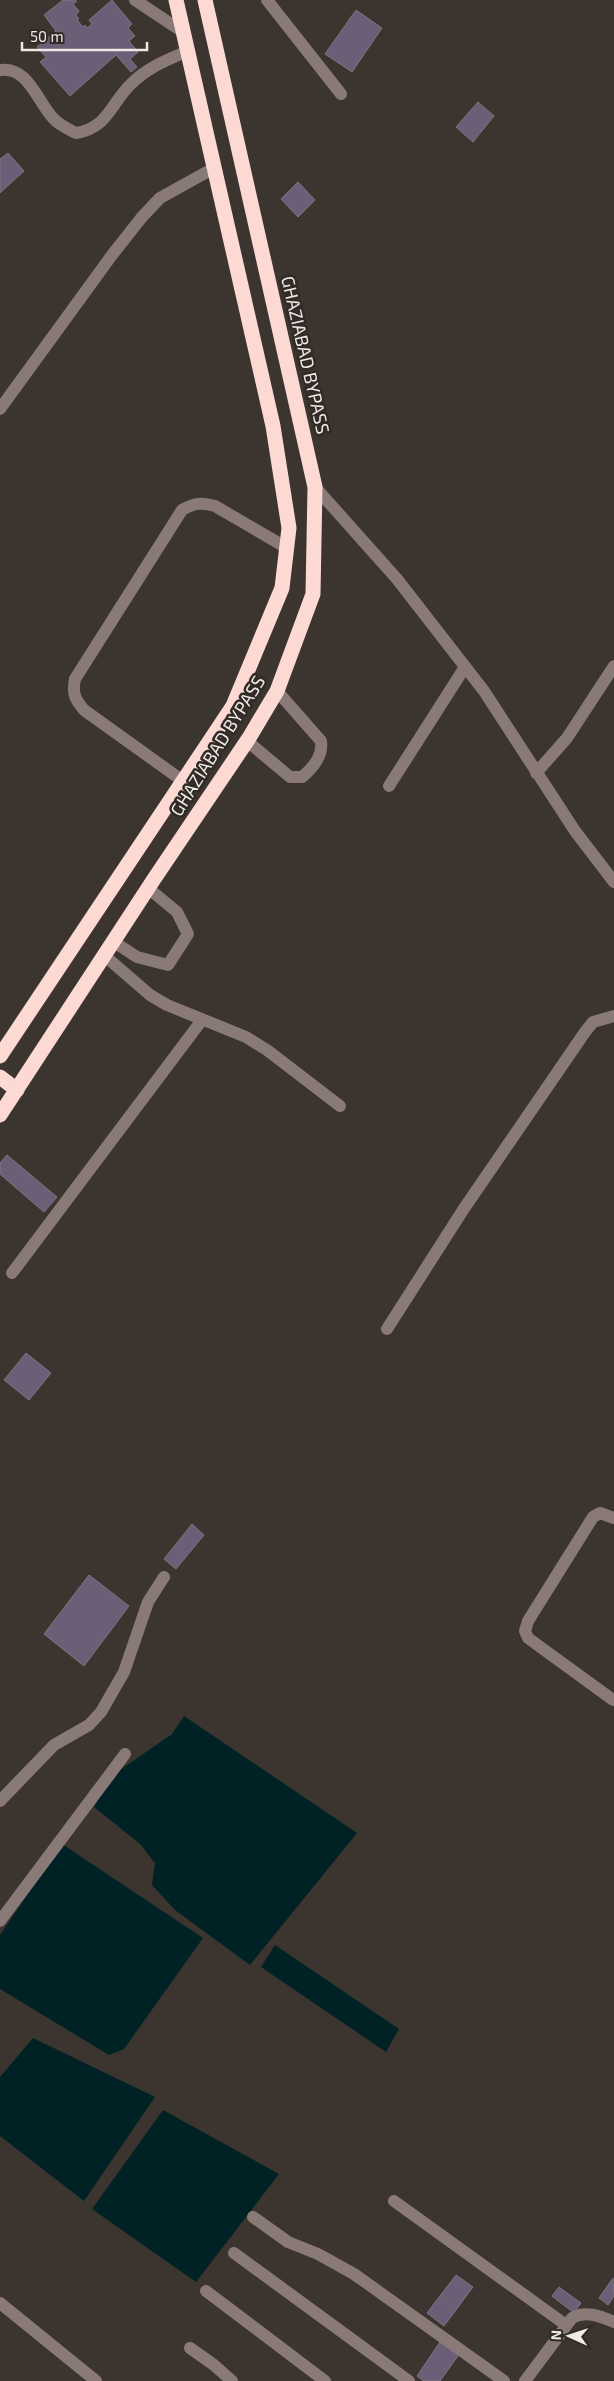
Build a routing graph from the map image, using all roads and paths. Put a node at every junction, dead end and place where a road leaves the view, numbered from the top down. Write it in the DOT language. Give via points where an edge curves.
graph roads {
  1 [pos="135,0"];
  2 [pos="176,0"];
  3 [pos="205,0"];
  4 [pos="267,0"];
  5 [pos="183,32"];
  6 [pos="188,51"];
  7 [pos="0,70"];
  8 [pos="341,94"];
  9 [pos="214,168"];
  10 [pos="0,409"];
  11 [pos="315,487"];
  12 [pos="287,548"];
  13 [pos="614,666"];
  14 [pos="466,667"];
  15 [pos="277,691"];
  16 [pos="247,741"];
  17 [pos="536,773"];
  18 [pos="183,781"];
  19 [pos="389,786"];
  20 [pos="614,882"];
  21 [pos="148,888"];
  22 [pos="114,942"];
  23 [pos="105,956"];
  24 [pos="614,1016"];
  25 [pos="202,1020"];
  26 [pos="0,1056"];
  27 [pos="0,1077"];
  28 [pos="17,1090"];
  29 [pos="340,1106"];
  30 [pos="0,1115"];
  31 [pos="12,1273"];
  32 [pos="387,1329"];
  33 [pos="614,1518"];
  34 [pos="164,1577"];
  35 [pos="614,1700"];
  36 [pos="125,1754"];
  37 [pos="0,1801"];
  38 [pos="0,1921"];
  39 [pos="394,2201"];
  40 [pos="252,2217"];
  41 [pos="234,2253"];
  42 [pos="206,2291"];
  43 [pos="0,2303"];
  44 [pos="614,2322"];
  45 [pos="566,2326"];
  46 [pos="190,2348"];
  47 [pos="96,2381"];
  48 [pos="232,2381"];
  49 [pos="325,2381"];
  50 [pos="409,2381"];
  51 [pos="504,2381"];
  52 [pos="525,2381"];
  1 -- 5 [label="street"];
  2 -- 5 [label="highway, GHAZIABAD BYPASS"];
  3 -- 11 [label="highway, GHAZIABAD BYPASS"];
  4 -- 8 [label="street"];
  5 -- 6 [label="highway, GHAZIABAD BYPASS"];
  6 -- 7 [label="street" via="150,67 130,85 100,123 76,133 53,118 22,76 7,69"];
  6 -- 9 [label="highway, GHAZIABAD BYPASS"];
  9 -- 10 [label="street" via="160,198 142,218"];
  9 -- 12 [label="highway, GHAZIABAD BYPASS" via="273,426 289,528"];
  11 -- 14 [label="street" via="397,579"];
  11 -- 15 [label="highway, GHAZIABAD BYPASS" via="313,594"];
  12 -- 18 [label="highway, GHAZIABAD BYPASS" via="282,588 233,706"];
  12 -- 18 [label="street" via="215,506 192,504 182,510 75,679 72,691 84,710"];
  13 -- 17 [label="street" via="567,738"];
  14 -- 17 [label="street"];
  14 -- 19 [label="street"];
  15 -- 16 [label="highway, GHAZIABAD BYPASS"];
  15 -- 16 [label="street" via="318,737 322,746 316,762 302,777 290,777"];
  16 -- 21 [label="highway, GHAZIABAD BYPASS"];
  17 -- 20 [label="street"];
  18 -- 26 [label="highway, GHAZIABAD BYPASS"];
  21 -- 22 [label="highway, GHAZIABAD BYPASS"];
  21 -- 22 [label="street" via="178,912 188,934 168,964 137,958"];
  22 -- 23 [label="highway, GHAZIABAD BYPASS"];
  23 -- 25 [label="street" via="150,995"];
  23 -- 28 [label="highway, GHAZIABAD BYPASS"];
  24 -- 32 [label="street" via="593,1022 585,1032 463,1210"];
  25 -- 29 [label="street" via="246,1037 267,1050"];
  25 -- 31 [label="street"];
  27 -- 28 [label="highway"];
  28 -- 30 [label="highway, GHAZIABAD BYPASS"];
  33 -- 35 [label="street" via="600,1513 593,1517 528,1621 525,1631 528,1638"];
  34 -- 37 [label="street" via="148,1602 124,1672 101,1712 89,1725 54,1745"];
  36 -- 38 [label="street"];
  39 -- 45 [label="street"];
  40 -- 51 [label="street" via="288,2242 354,2274"];
  41 -- 50 [label="street"];
  42 -- 49 [label="street"];
  43 -- 47 [label="street"];
  44 -- 45 [label="street" via="580,2314"];
  45 -- 52 [label="street"];
  46 -- 48 [label="street"];
}
